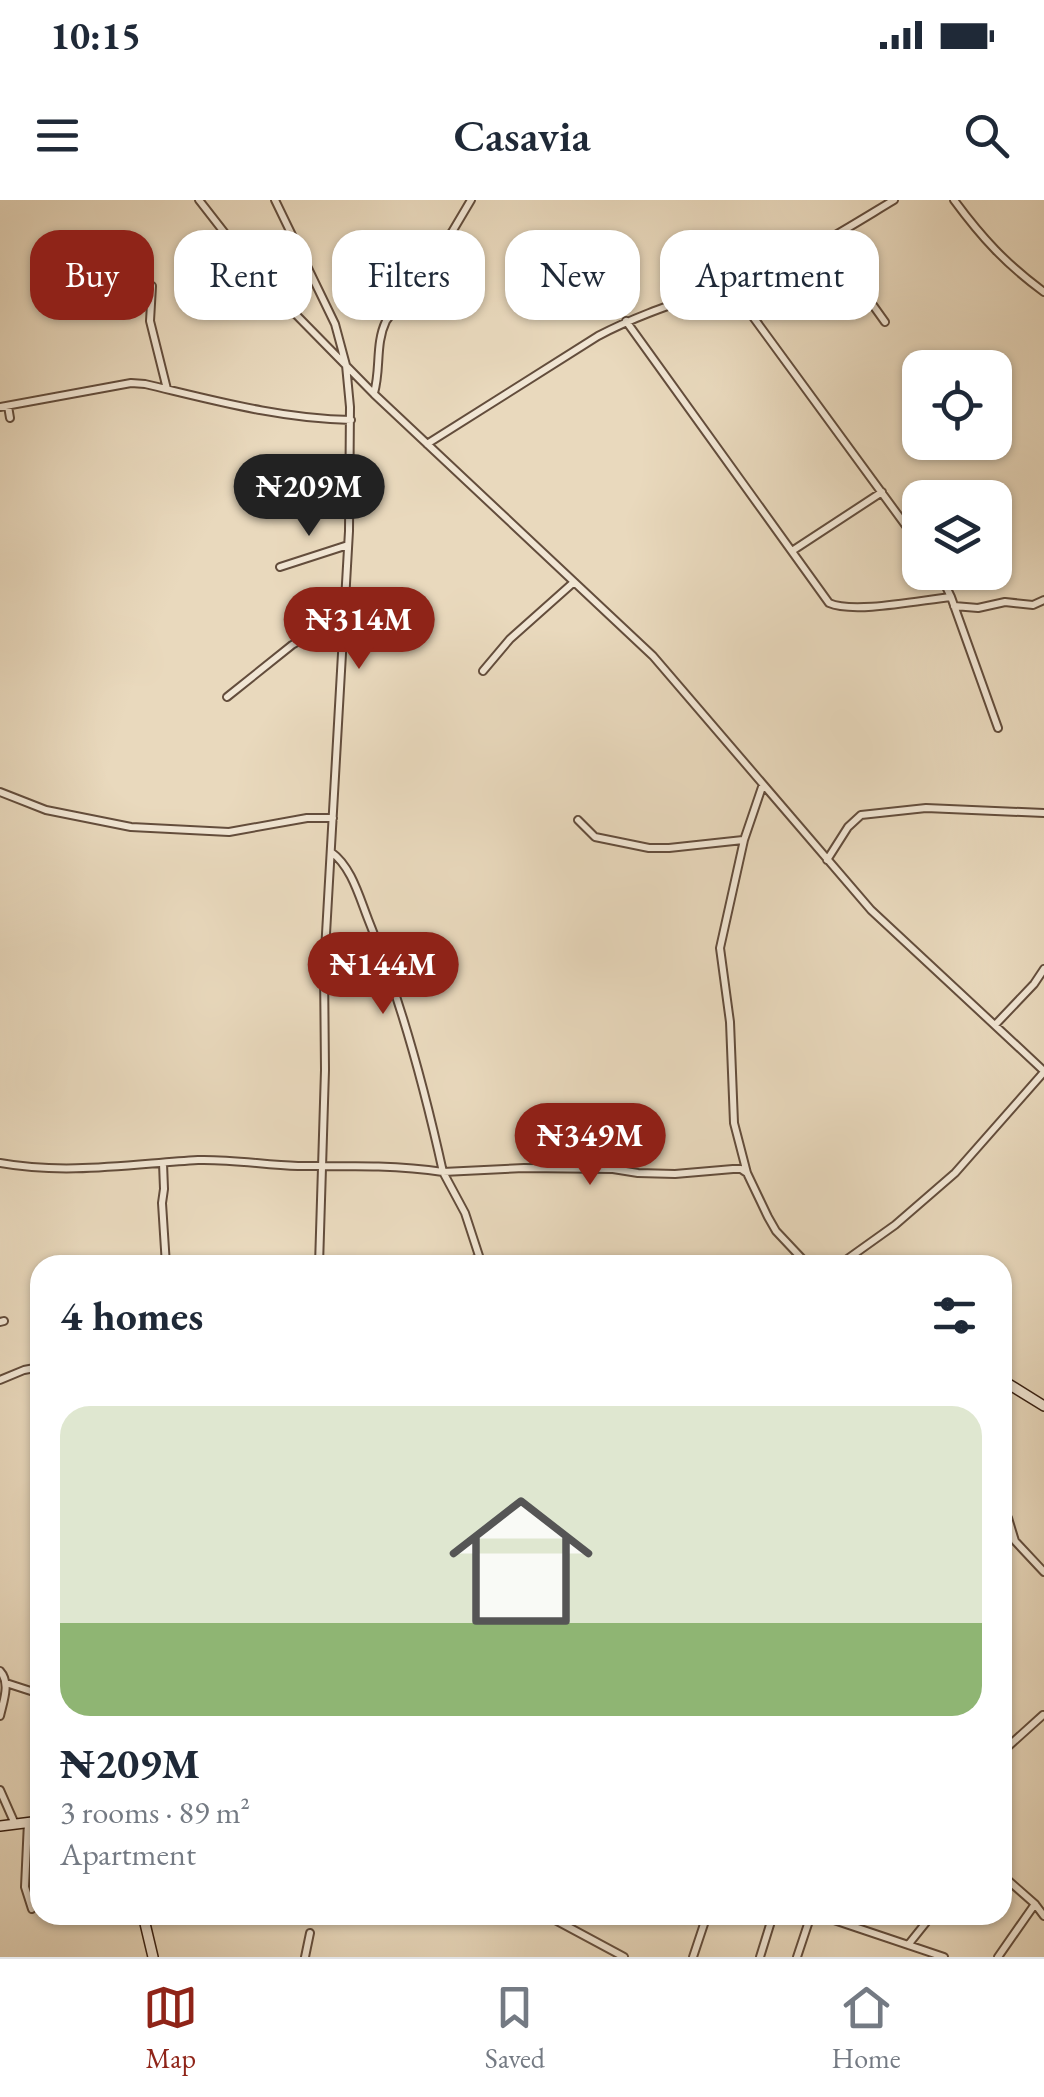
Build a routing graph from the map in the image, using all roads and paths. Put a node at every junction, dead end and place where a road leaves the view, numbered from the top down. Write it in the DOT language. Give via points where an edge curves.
graph roads {
  1 [pos="199,200"];
  2 [pos="275,200"];
  3 [pos="471,200"];
  4 [pos="894,200"];
  5 [pos="954,200"];
  6 [pos="844,230"];
  7 [pos="1044,292"];
  8 [pos="660,309"];
  9 [pos="879,313"];
  10 [pos="150,320"];
  11 [pos="755,320"];
  12 [pos="626,321"];
  13 [pos="886,322"];
  14 [pos="346,366"];
  15 [pos="167,389"];
  16 [pos="374,394"];
  17 [pos="4,407"];
  18 [pos="10,418"];
  19 [pos="350,420"];
  20 [pos="426,444"];
  21 [pos="882,492"];
  22 [pos="902,520"];
  23 [pos="348,545"];
  24 [pos="792,551"];
  25 [pos="280,567"];
  26 [pos="574,582"];
  27 [pos="947,590"];
  28 [pos="950,597"];
  29 [pos="1044,600"];
  30 [pos="954,606"];
  31 [pos="343,628"];
  32 [pos="483,671"];
  33 [pos="227,697"];
  34 [pos="998,728"];
  35 [pos="763,786"];
  36 [pos="0,792"];
  37 [pos="1044,813"];
  38 [pos="333,818"];
  39 [pos="578,820"];
  40 [pos="744,840"];
  41 [pos="331,852"];
  42 [pos="828,860"];
  43 [pos="1044,968"];
  44 [pos="995,1025"];
  45 [pos="1044,1072"];
  46 [pos="0,1163"];
  47 [pos="163,1163"];
  48 [pos="322,1166"];
  49 [pos="443,1172"];
  50 [pos="746,1173"];
  51 [pos="165,1255"];
  52 [pos="319,1255"];
  53 [pos="478,1255"];
  54 [pos="799,1255"];
  55 [pos="852,1255"];
  56 [pos="30,1369"];
  57 [pos="0,1380"];
  58 [pos="1012,1386"];
  59 [pos="1044,1406"];
  60 [pos="1012,1531"];
  61 [pos="1044,1572"];
  62 [pos="0,1671"];
  63 [pos="6,1683"];
  64 [pos="30,1691"];
  65 [pos="1043,1715"];
  66 [pos="0,1716"];
  67 [pos="1012,1743"];
  68 [pos="0,1790"];
  69 [pos="28,1822"];
  70 [pos="15,1824"];
  71 [pos="0,1826"];
  72 [pos="1012,1884"];
  73 [pos="30,1902"];
  74 [pos="1035,1904"];
  75 [pos="1044,1916"];
  76 [pos="145,1925"];
  77 [pos="570,1925"];
  78 [pos="704,1925"];
  79 [pos="770,1925"];
  80 [pos="808,1925"];
  81 [pos="849,1925"];
  82 [pos="924,1925"];
  83 [pos="310,1933"];
  84 [pos="908,1945"];
  85 [pos="153,1957"];
  86 [pos="305,1957"];
  87 [pos="624,1957"];
  88 [pos="693,1957"];
  89 [pos="760,1957"];
  90 [pos="797,1957"];
  91 [pos="944,1957"];
  92 [pos="998,1957"];
  1 -- 14 [label="street"];
  2 -- 14 [label="street" via="328,310"];
  3 -- 16 [label="street" via="381,332"];
  4 -- 6 [label="street"];
  5 -- 7 [label="street" via="989,245"];
  8 -- 12 [label="street"];
  9 -- 13 [label="street"];
  10 -- 15 [label="street"];
  11 -- 21 [label="street"];
  12 -- 20 [label="street"];
  12 -- 24 [label="street"];
  14 -- 16 [label="street"];
  14 -- 19 [label="street"];
  15 -- 17 [label="street" via="131,384"];
  15 -- 19 [label="street" via="281,414"];
  16 -- 20 [label="street"];
  17 -- 18 [label="street"];
  19 -- 23 [label="street"];
  20 -- 26 [label="street"];
  21 -- 22 [label="street"];
  21 -- 24 [label="street"];
  23 -- 25 [label="street"];
  23 -- 31 [label="street"];
  24 -- 28 [label="street" via="829,603 840,608"];
  26 -- 32 [label="street"];
  26 -- 35 [label="street" via="653,656"];
  27 -- 28 [label="street"];
  28 -- 30 [label="street"];
  29 -- 30 [label="street" via="1033,606"];
  30 -- 34 [label="street"];
  31 -- 33 [label="street" via="316,631 292,645"];
  31 -- 38 [label="street"];
  35 -- 40 [label="street"];
  35 -- 42 [label="street"];
  36 -- 38 [label="street" via="46,810 132,827 229,832"];
  37 -- 42 [label="street" via="926,808 861,814"];
  38 -- 41 [label="street"];
  39 -- 40 [label="street" via="595,836 649,848"];
  40 -- 50 [label="street" via="720,948 734,1124"];
  41 -- 48 [label="street"];
  41 -- 49 [label="street" via="355,886 394,988"];
  42 -- 44 [label="street" via="870,910"];
  43 -- 44 [label="street"];
  44 -- 45 [label="street"];
  45 -- 55 [label="street" via="945,1182"];
  46 -- 47 [label="street" via="67,1170"];
  47 -- 48 [label="street"];
  47 -- 51 [label="street"];
  48 -- 49 [label="street"];
  48 -- 52 [label="street"];
  49 -- 50 [label="street"];
  49 -- 53 [label="street"];
  50 -- 54 [label="street" via="776,1231"];
  56 -- 57 [label="street"];
  58 -- 59 [label="street"];
  60 -- 61 [label="street"];
  62 -- 63 [label="street"];
  63 -- 64 [label="street"];
  63 -- 66 [label="street"];
  65 -- 67 [label="street"];
  68 -- 70 [label="street"];
  69 -- 70 [label="street"];
  69 -- 73 [label="street"];
  70 -- 71 [label="street"];
  72 -- 74 [label="street"];
  74 -- 75 [label="street"];
  74 -- 92 [label="street"];
  76 -- 85 [label="street"];
  77 -- 87 [label="street"];
  78 -- 88 [label="street"];
  79 -- 89 [label="street"];
  80 -- 90 [label="street"];
  81 -- 84 [label="street"];
  82 -- 84 [label="street"];
  83 -- 86 [label="street"];
  84 -- 91 [label="street"];
}
